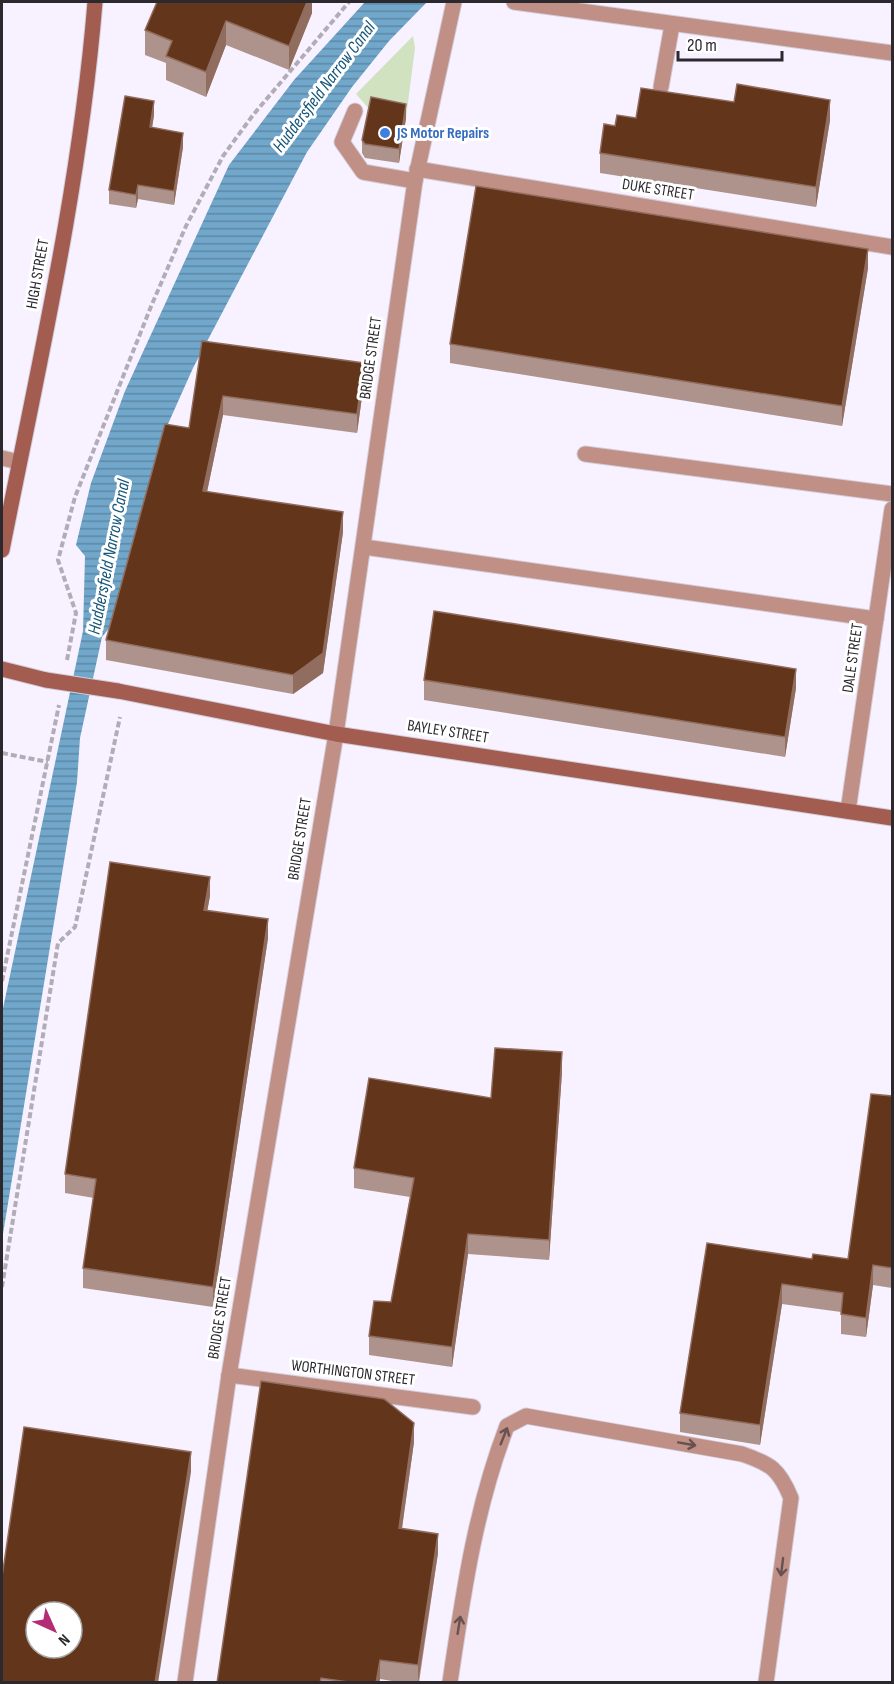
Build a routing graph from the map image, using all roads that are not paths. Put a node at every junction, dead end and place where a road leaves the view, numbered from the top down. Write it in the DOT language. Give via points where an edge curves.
graph roads {
  1 [pos="95,2"];
  2 [pos="454,2"];
  3 [pos="514,2"];
  4 [pos="672,25"];
  5 [pos="892,53"];
  6 [pos="661,87"];
  7 [pos="355,111"];
  8 [pos="416,175"];
  9 [pos="892,246"];
  10 [pos="585,454"];
  11 [pos="2,458"];
  12 [pos="19,462"];
  13 [pos="892,494"];
  14 [pos="7,495"];
  15 [pos="892,509"];
  16 [pos="364,547"];
  17 [pos="2,550"];
  18 [pos="876,619"];
  19 [pos="2,669"];
  20 [pos="336,734"];
  21 [pos="848,812"];
  22 [pos="892,818"];
  23 [pos="229,1375"];
  24 [pos="473,1407"];
  25 [pos="185,1683"];
  26 [pos="450,1683"];
  27 [pos="766,1683"];
  1 -- 12 [label="street, HIGH STREET" via="88,91"];
  2 -- 8 [label="street, BRIDGE STREET"];
  3 -- 4 [label="street"];
  4 -- 5 [label="street"];
  4 -- 6 [label="street"];
  7 -- 8 [label="street, DUKE STREET" via="342,142 363,172"];
  8 -- 9 [label="street, DUKE STREET"];
  8 -- 16 [label="street, BRIDGE STREET"];
  10 -- 13 [label="street"];
  11 -- 12 [label="street"];
  12 -- 14 [label="street, HIGH STREET"];
  14 -- 17 [label="street, HIGH STREET"];
  15 -- 18 [label="street, DALE STREET"];
  16 -- 18 [label="street"];
  16 -- 20 [label="street, BRIDGE STREET"];
  18 -- 21 [label="street, DALE STREET"];
  19 -- 20 [label="street, BAYLEY STREET, bridge"];
  20 -- 21 [label="street, BAYLEY STREET"];
  20 -- 23 [label="street, BRIDGE STREET"];
  21 -- 22 [label="street, BAYLEY STREET"];
  23 -- 24 [label="street, WORTHINGTON STREET"];
  23 -- 25 [label="street, BRIDGE STREET"];
  26 -- 27 [label="street, one-way" via="471,1544 494,1461 507,1426 526,1416 742,1454 765,1462 782,1476 791,1498"];
}
